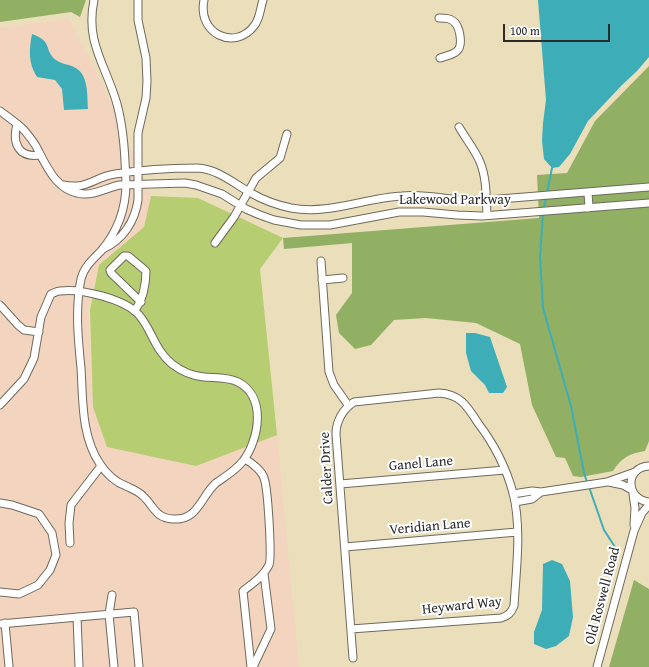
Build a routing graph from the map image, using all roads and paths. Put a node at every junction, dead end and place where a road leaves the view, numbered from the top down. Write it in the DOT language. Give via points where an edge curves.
graph roads {
  1 [pos="94,0"];
  2 [pos="138,0"];
  3 [pos="204,0"];
  4 [pos="262,0"];
  5 [pos="439,18"];
  6 [pos="440,58"];
  7 [pos="0,111"];
  8 [pos="17,124"];
  9 [pos="459,127"];
  10 [pos="287,134"];
  11 [pos="40,155"];
  12 [pos="139,171"];
  13 [pos="126,173"];
  14 [pos="61,184"];
  15 [pos="139,184"];
  16 [pos="126,185"];
  17 [pos="649,188"];
  18 [pos="248,191"];
  19 [pos="588,192"];
  20 [pos="486,200"];
  21 [pos="649,203"];
  22 [pos="241,205"];
  23 [pos="589,208"];
  24 [pos="487,215"];
  25 [pos="215,243"];
  26 [pos="101,250"];
  27 [pos="321,261"];
  28 [pos="343,278"];
  29 [pos="322,280"];
  30 [pos="79,292"];
  31 [pos="140,302"];
  32 [pos="0,305"];
  33 [pos="134,311"];
  34 [pos="39,332"];
  35 [pos="0,405"];
  36 [pos="348,405"];
  37 [pos="245,459"];
  38 [pos="648,465"];
  39 [pos="101,466"];
  40 [pos="505,470"];
  41 [pos="636,472"];
  42 [pos="607,482"];
  43 [pos="340,484"];
  44 [pos="633,491"];
  45 [pos="541,492"];
  46 [pos="513,494"];
  47 [pos="515,502"];
  48 [pos="649,502"];
  49 [pos="0,503"];
  50 [pos="649,505"];
  51 [pos="634,531"];
  52 [pos="517,532"];
  53 [pos="70,543"];
  54 [pos="345,547"];
  55 [pos="264,574"];
  56 [pos="0,592"];
  57 [pos="112,595"];
  58 [pos="109,614"];
  59 [pos="77,617"];
  60 [pos="2,624"];
  61 [pos="351,629"];
  62 [pos="353,658"];
  63 [pos="9,667"];
  64 [pos="80,667"];
  65 [pos="114,667"];
  66 [pos="139,667"];
  67 [pos="252,667"];
  68 [pos="598,667"];
  1 -- 13 [label="street" via="93,39 118,108"];
  2 -- 12 [label="street" via="138,20 146,58 147,81 138,134"];
  3 -- 4 [label="street" via="203,11 208,26 216,34 229,37 245,34 254,26"];
  5 -- 6 [label="street" via="456,23 460,35 459,49"];
  7 -- 8 [label="street"];
  8 -- 11 [label="street"];
  8 -- 11 [label="street" via="17,147 23,153"];
  9 -- 20 [label="street" via="480,161 485,178"];
  10 -- 18 [label="street" via="280,158 256,178"];
  11 -- 14 [label="street" via="50,174"];
  12 -- 13 [label="street, Lakewood Parkway"];
  12 -- 15 [label="street"];
  12 -- 18 [label="street, Lakewood Parkway" via="207,169"];
  13 -- 14 [label="street, Lakewood Parkway" via="109,175 87,185"];
  13 -- 16 [label="street"];
  14 -- 16 [label="street, Lakewood Parkway" via="66,189 85,194"];
  15 -- 16 [label="street, Lakewood Parkway"];
  15 -- 22 [label="street, Lakewood Parkway" via="196,185 216,191"];
  15 -- 26 [label="street" via="137,210 131,223 116,242"];
  16 -- 26 [label="street" via="122,216 114,233"];
  17 -- 19 [label="street, Lakewood Parkway"];
  18 -- 20 [label="street, Lakewood Parkway" via="278,204 304,209 330,209 403,195"];
  18 -- 22 [label="street"];
  19 -- 20 [label="street, Lakewood Parkway"];
  19 -- 23 [label="street"];
  20 -- 24 [label="street"];
  21 -- 23 [label="street, Lakewood Parkway"];
  22 -- 24 [label="street, Lakewood Parkway" via="274,220 311,226 399,212"];
  22 -- 25 [label="street"];
  23 -- 24 [label="street, Lakewood Parkway"];
  26 -- 30 [label="street" via="87,264 81,277"];
  27 -- 29 [label="street"];
  28 -- 29 [label="street"];
  29 -- 36 [label="street" via="329,372 334,385"];
  30 -- 33 [label="street" via="109,298 125,304"];
  30 -- 34 [label="street" via="60,291 51,294 41,317"];
  30 -- 39 [label="street" via="82,408 89,437"];
  31 -- 31 [label="street" via="146,270 128,256 124,256 110,270 111,273"];
  31 -- 33 [label="street"];
  32 -- 34 [label="street" via="24,330"];
  33 -- 37 [label="street" via="155,344 173,365 197,376 226,378 238,382 250,394 256,404 258,425"];
  34 -- 35 [label="street" via="34,358 24,379"];
  36 -- 40 [label="street, Heyward Way" via="360,401 439,393 457,397 489,437"];
  36 -- 43 [label="street, Calder Drive" via="336,429"];
  37 -- 39 [label="street" via="233,472 209,490 194,512 175,519 156,512 141,494 115,480"];
  37 -- 55 [label="street" via="254,465 264,478 270,549 270,563"];
  38 -- 41 [label="street"];
  39 -- 53 [label="street" via="71,505"];
  40 -- 43 [label="street, Ganel Lane"];
  40 -- 46 [label="street, Heyward Way"];
  41 -- 42 [label="street"];
  41 -- 44 [label="street, Old Roswell Road" via="631,480"];
  42 -- 44 [label="street" via="623,485"];
  42 -- 45 [label="street"];
  43 -- 54 [label="street, Calder Drive"];
  44 -- 48 [label="street" via="640,499"];
  44 -- 51 [label="street, Old Roswell Road"];
  45 -- 46 [label="street"];
  45 -- 47 [label="street" via="532,499"];
  46 -- 47 [label="street, Heyward Way"];
  47 -- 52 [label="street, Heyward Way"];
  49 -- 56 [label="street" via="39,514 52,533 56,555 50,570 38,585 19,594"];
  50 -- 51 [label="street, Old Roswell Road" via="642,513"];
  51 -- 68 [label="street, Old Roswell Road"];
  52 -- 54 [label="street, Veridian Lane"];
  52 -- 61 [label="street, Heyward Way" via="514,606 509,615 501,618"];
  54 -- 61 [label="street, Calder Drive"];
  55 -- 67 [label="street" via="271,629"];
  55 -- 67 [label="street" via="243,591"];
  57 -- 58 [label="street"];
  58 -- 59 [label="street"];
  58 -- 65 [label="street"];
  58 -- 66 [label="street" via="134,612"];
  59 -- 60 [label="street"];
  59 -- 64 [label="street"];
  60 -- 63 [label="street"];
  61 -- 62 [label="street, Calder Drive"];
}
